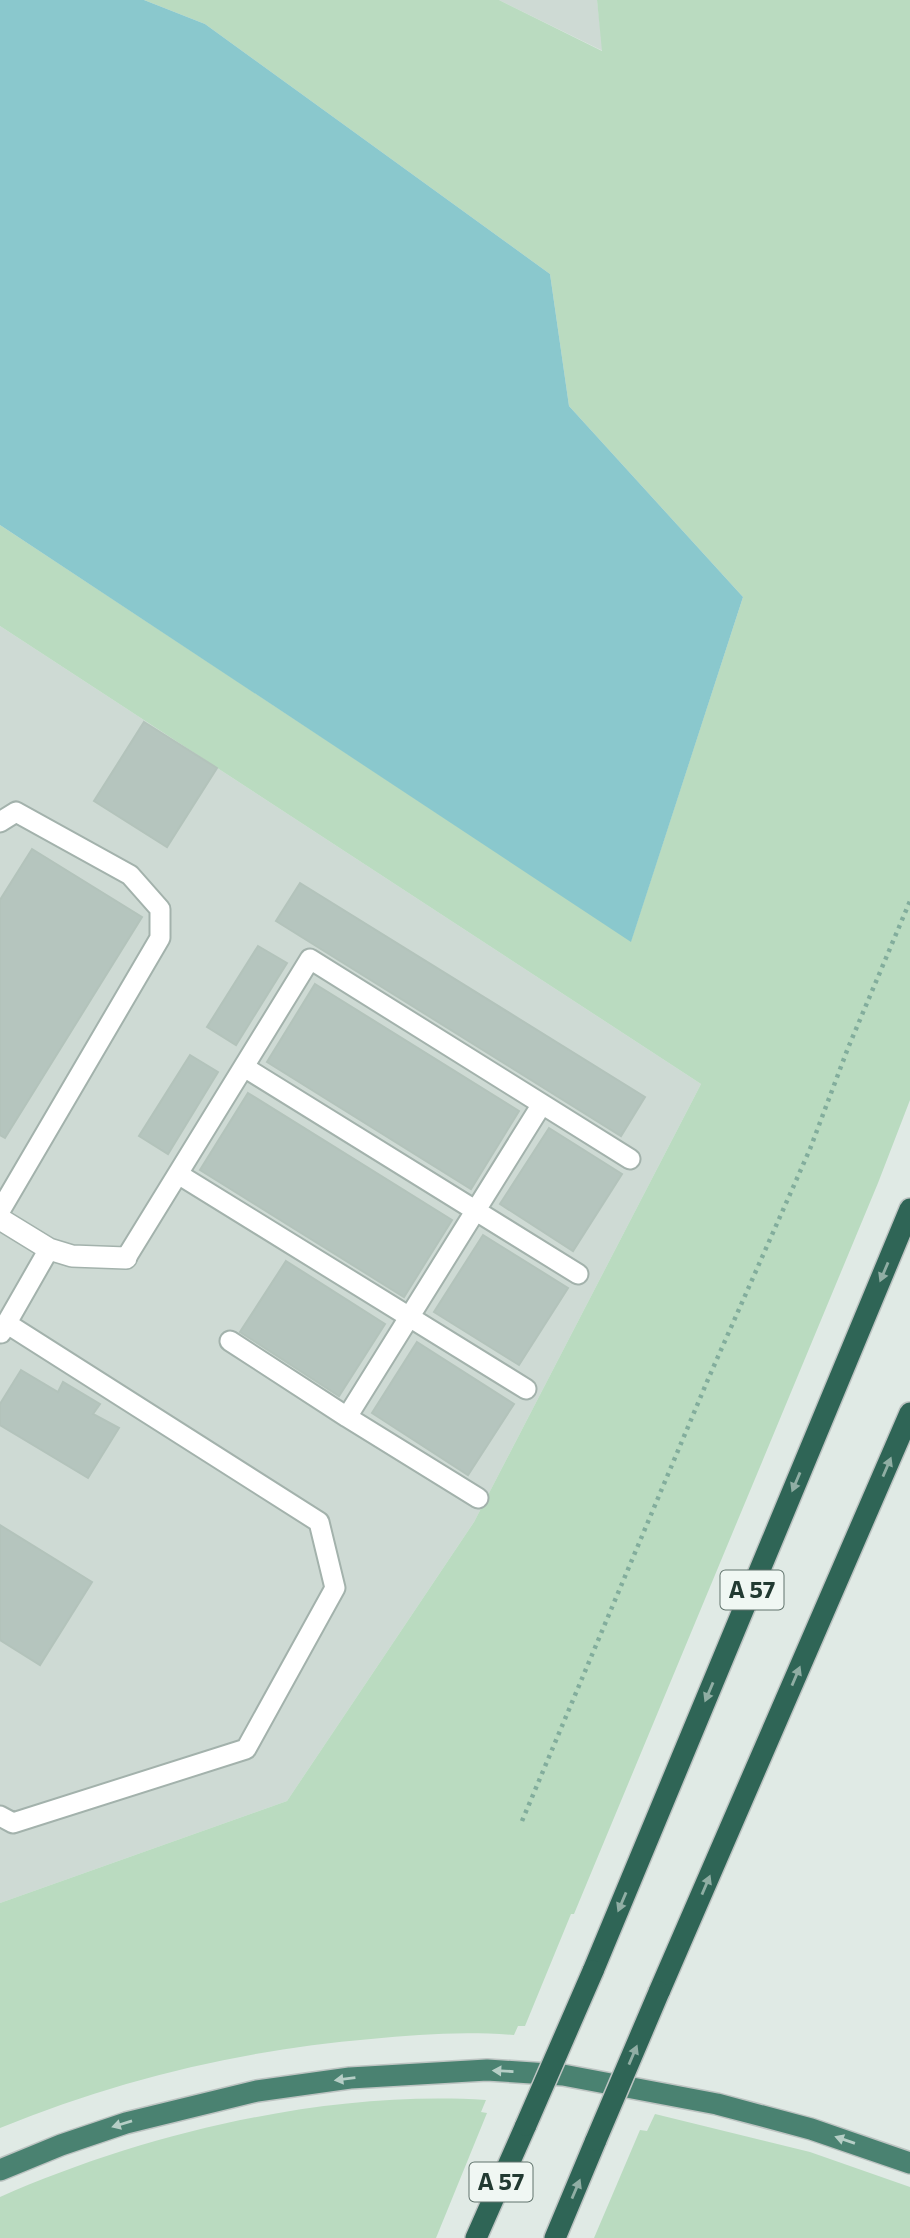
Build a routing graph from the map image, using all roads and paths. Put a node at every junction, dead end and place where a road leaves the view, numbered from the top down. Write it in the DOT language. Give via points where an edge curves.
graph roads {
  1 [pos="0,822"];
  2 [pos="910,901"];
  3 [pos="244,1067"];
  4 [pos="542,1104"];
  5 [pos="629,1159"];
  6 [pos="178,1174"];
  7 [pos="910,1209"];
  8 [pos="0,1211"];
  9 [pos="475,1211"];
  10 [pos="0,1219"];
  11 [pos="49,1249"];
  12 [pos="127,1258"];
  13 [pos="578,1275"];
  14 [pos="410,1317"];
  15 [pos="3,1329"];
  16 [pos="230,1341"];
  17 [pos="526,1389"];
  18 [pos="910,1413"];
  19 [pos="347,1417"];
  20 [pos="478,1498"];
  21 [pos="0,1816"];
  22 [pos="522,1821"];
  23 [pos="910,2163"];
  24 [pos="0,2170"];
  25 [pos="476,2238"];
  26 [pos="555,2238"];
  1 -- 8 [label="lane" via="16,812 130,875 160,909 160,938"];
  2 -- 22 [label="path" via="810,1149"];
  3 -- 4 [label="lane" via="310,959"];
  3 -- 6 [label="lane"];
  3 -- 9 [label="lane"];
  4 -- 5 [label="lane"];
  4 -- 9 [label="lane"];
  6 -- 12 [label="lane"];
  6 -- 14 [label="lane"];
  7 -- 25 [label="highway, A 57, one-way, bridge" via="593,1970"];
  9 -- 13 [label="lane"];
  9 -- 14 [label="lane"];
  10 -- 11 [label="street"];
  11 -- 12 [label="street" via="72,1256"];
  11 -- 15 [label="lane"];
  14 -- 17 [label="lane"];
  14 -- 19 [label="lane"];
  15 -- 21 [label="lane" via="319,1522 335,1588 246,1749 13,1823"];
  16 -- 19 [label="lane"];
  26 -- 18 [label="highway, A 57, one-way, bridge"];
  19 -- 20 [label="lane"];
  23 -- 24 [label="highway, one-way" via="811,2129 717,2104 563,2075 487,2070 350,2078 257,2091 126,2123"];
}
